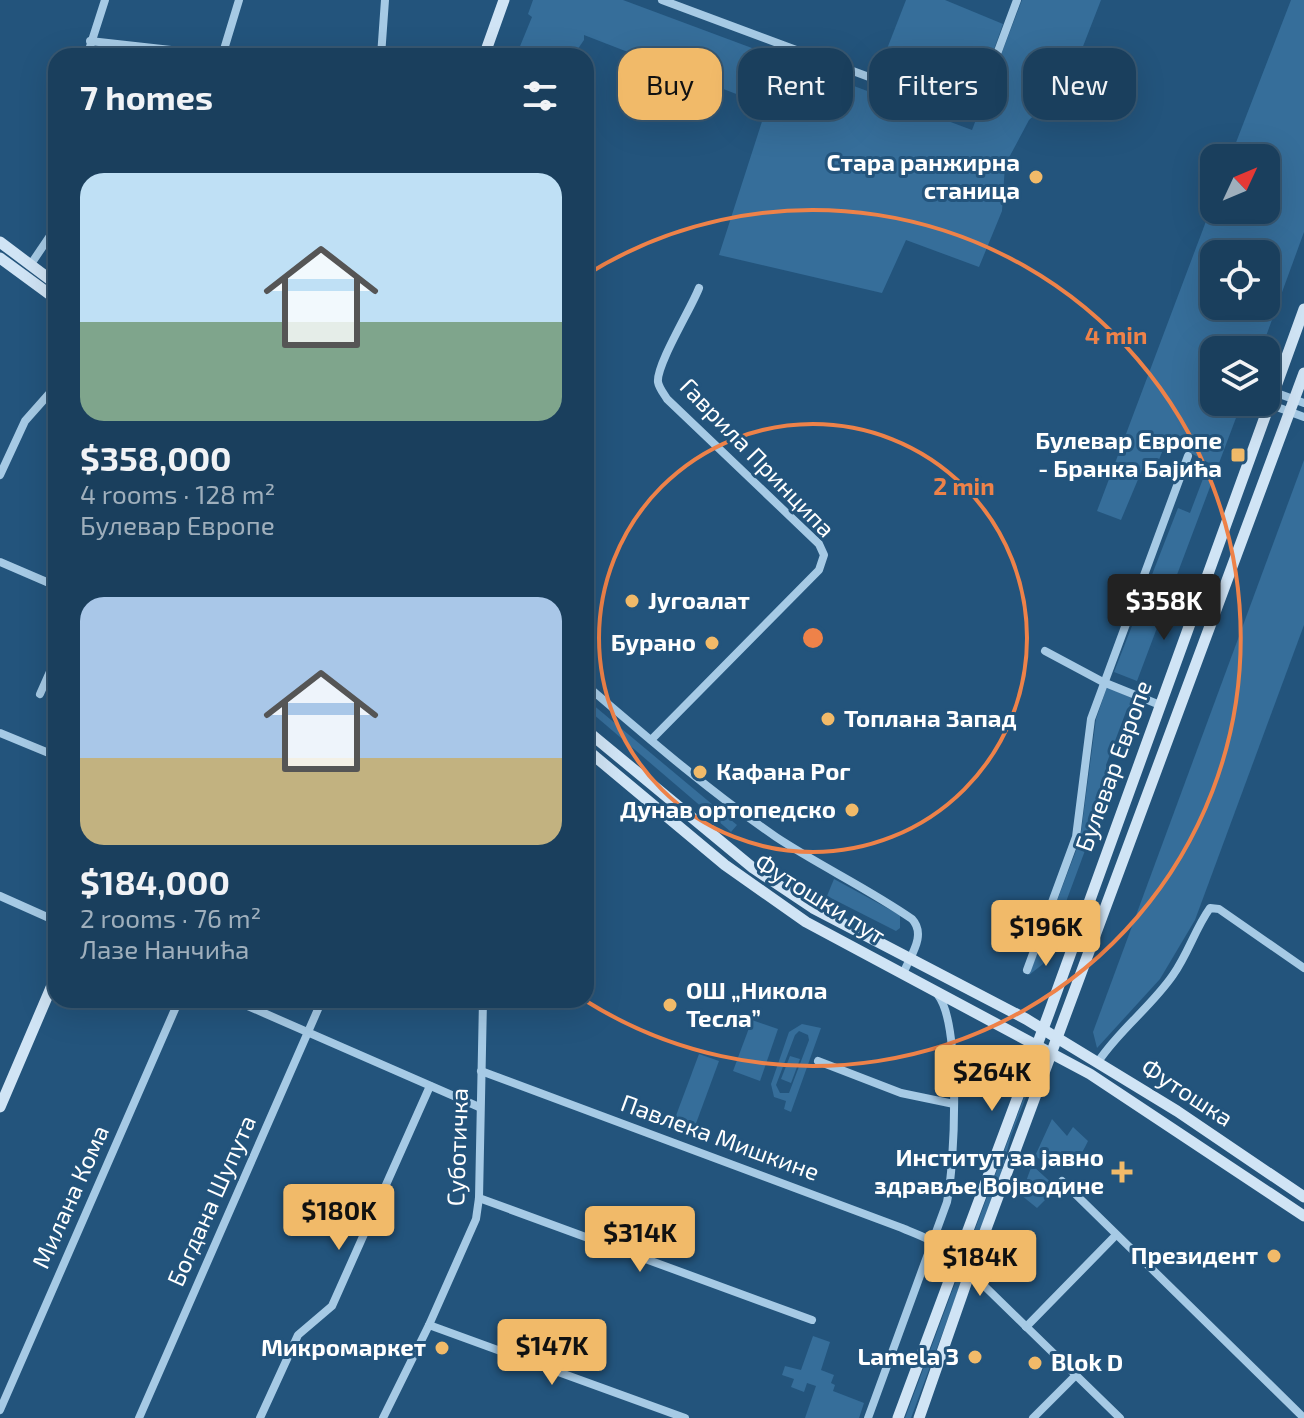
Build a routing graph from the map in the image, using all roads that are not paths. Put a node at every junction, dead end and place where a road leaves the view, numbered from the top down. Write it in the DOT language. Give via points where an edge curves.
graph roads {
  1 [pos="105,0"];
  2 [pos="239,0"];
  3 [pos="385,0"];
  4 [pos="504,0"];
  5 [pos="662,0"];
  6 [pos="1017,0"];
  7 [pos="672,2"];
  8 [pos="90,41"];
  9 [pos="89,48"];
  10 [pos="152,48"];
  11 [pos="225,48"];
  12 [pos="382,48"];
  13 [pos="487,48"];
  14 [pos="48,239"];
  15 [pos="0,242"];
  16 [pos="0,258"];
  17 [pos="31,264"];
  18 [pos="48,278"];
  19 [pos="699,288"];
  20 [pos="48,293"];
  21 [pos="1304,309"];
  22 [pos="1304,373"];
  23 [pos="1280,374"];
  24 [pos="48,395"];
  25 [pos="1299,401"];
  26 [pos="1280,404"];
  27 [pos="1289,411"];
  28 [pos="1264,416"];
  29 [pos="1304,417"];
  30 [pos="1188,456"];
  31 [pos="0,475"];
  32 [pos="0,562"];
  33 [pos="48,583"];
  34 [pos="1045,651"];
  35 [pos="48,676"];
  36 [pos="1103,682"];
  37 [pos="594,692"];
  38 [pos="40,694"];
  39 [pos="1160,705"];
  40 [pos="0,733"];
  41 [pos="594,737"];
  42 [pos="651,740"];
  43 [pos="48,753"];
  44 [pos="594,756"];
  45 [pos="0,896"];
  46 [pos="48,917"];
  47 [pos="909,959"];
  48 [pos="1304,968"];
  49 [pos="1027,970"];
  50 [pos="903,974"];
  51 [pos="935,991"];
  52 [pos="48,995"];
  53 [pos="965,1007"];
  54 [pos="176,1008"];
  55 [pos="252,1008"];
  56 [pos="319,1008"];
  57 [pos="483,1008"];
  58 [pos="948,1018"];
  59 [pos="1043,1029"];
  60 [pos="308,1033"];
  61 [pos="1058,1038"];
  62 [pos="1037,1045"];
  63 [pos="1052,1053"];
  64 [pos="818,1061"];
  65 [pos="1098,1062"];
  66 [pos="481,1071"];
  67 [pos="430,1086"];
  68 [pos="954,1104"];
  69 [pos="0,1107"];
  70 [pos="479,1107"];
  71 [pos="1062,1181"];
  72 [pos="1304,1197"];
  73 [pos="479,1198"];
  74 [pos="1304,1216"];
  75 [pos="1116,1235"];
  76 [pos="964,1238"];
  77 [pos="932,1242"];
  78 [pos="942,1248"];
  79 [pos="954,1265"];
  80 [pos="970,1272"];
  81 [pos="812,1320"];
  82 [pos="429,1325"];
  83 [pos="1026,1327"];
  84 [pos="1076,1375"];
  85 [pos="0,1410"];
  86 [pos="139,1418"];
  87 [pos="260,1418"];
  88 [pos="383,1418"];
  89 [pos="685,1418"];
  90 [pos="868,1418"];
  91 [pos="898,1418"];
  92 [pos="919,1418"];
  93 [pos="1033,1418"];
  94 [pos="1120,1418"];
  95 [pos="1304,1418"];
  1 -- 8 [label="street"];
  2 -- 11 [label="street"];
  3 -- 12 [label="street"];
  4 -- 13 [label="main road"];
  5 -- 7 [label="street"];
  6 -- 7 [label="street" via="974,116"];
  8 -- 9 [label="street"];
  8 -- 10 [label="street"];
  14 -- 17 [label="street"];
  15 -- 17 [label="main road"];
  16 -- 20 [label="main road"];
  17 -- 18 [label="main road"];
  19 -- 42 [label="street, Гаврила Принципа" via="665,360 660,387 819,544 824,555 819,570"];
  21 -- 23 [label="main road, Булевар Европе"];
  22 -- 25 [label="main road, Булевар Европе"];
  24 -- 31 [label="street" via="25,421"];
  25 -- 27 [label="main road, Булевар Европе"];
  26 -- 27 [label="street"];
  27 -- 29 [label="street"];
  27 -- 61 [label="main road, Булевар Европе"];
  28 -- 39 [label="main road, Булевар Европе"];
  30 -- 36 [label="street"];
  32 -- 33 [label="street"];
  34 -- 36 [label="street"];
  35 -- 38 [label="street"];
  36 -- 39 [label="street"];
  36 -- 49 [label="street" via="1091,719 1076,837"];
  37 -- 42 [label="street"];
  39 -- 59 [label="main road, Булевар Европе"];
  40 -- 43 [label="street"];
  41 -- 47 [label="main road, Футошки пут" via="753,868 813,908"];
  42 -- 47 [label="street" via="779,839 912,919 919,936"];
  44 -- 50 [label="main road, Футошки пут" via="725,865 806,922"];
  45 -- 46 [label="street"];
  47 -- 50 [label="street"];
  47 -- 59 [label="main road, Футошки пут"];
  48 -- 65 [label="street" via="1210,908 1172,977"];
  50 -- 51 [label="main road, Футошки пут"];
  51 -- 53 [label="main road, Футошки пут"];
  51 -- 58 [label="street"];
  52 -- 69 [label="main road"];
  53 -- 58 [label="street" via="953,1008"];
  53 -- 62 [label="main road, Футошки пут"];
  54 -- 85 [label="street, Милана Кома"];
  55 -- 60 [label="street"];
  56 -- 60 [label="street, Богдана Шупута"];
  57 -- 66 [label="street, Суботичка"];
  58 -- 68 [label="street"];
  59 -- 61 [label="main road, Футошка"];
  59 -- 62 [label="main road, Булевар Европе"];
  60 -- 67 [label="street"];
  60 -- 86 [label="street, Богдана Шупута"];
  61 -- 63 [label="main road, Булевар Европе"];
  61 -- 65 [label="main road, Футошка"];
  62 -- 63 [label="main road, Футошки пут"];
  62 -- 76 [label="main road, Булевар Европе"];
  63 -- 74 [label="main road, Футошка"];
  63 -- 80 [label="main road, Булевар Европе"];
  64 -- 68 [label="street" via="901,1093"];
  65 -- 72 [label="main road, Футошка"];
  66 -- 70 [label="street, Суботичка"];
  66 -- 77 [label="street, Павлека Мишкине"];
  67 -- 70 [label="street"];
  67 -- 87 [label="street" via="332,1306 298,1335"];
  68 -- 77 [label="street" via="953,1176"];
  70 -- 73 [label="street, Суботичка"];
  71 -- 75 [label="street"];
  73 -- 81 [label="street"];
  73 -- 82 [label="street, Суботичка" via="476,1219"];
  75 -- 83 [label="street"];
  75 -- 95 [label="street"];
  76 -- 78 [label="street"];
  76 -- 79 [label="main road, Булевар Европе"];
  77 -- 78 [label="street, Павлека Мишкине"];
  77 -- 90 [label="street"];
  78 -- 79 [label="street, Павлека Мишкине"];
  79 -- 91 [label="main road, Булевар Европе"];
  80 -- 83 [label="street"];
  80 -- 92 [label="main road, Булевар Европе"];
  82 -- 88 [label="street, Суботичка"];
  82 -- 89 [label="street"];
  83 -- 84 [label="street"];
  84 -- 93 [label="street"];
  84 -- 94 [label="street"];
}
